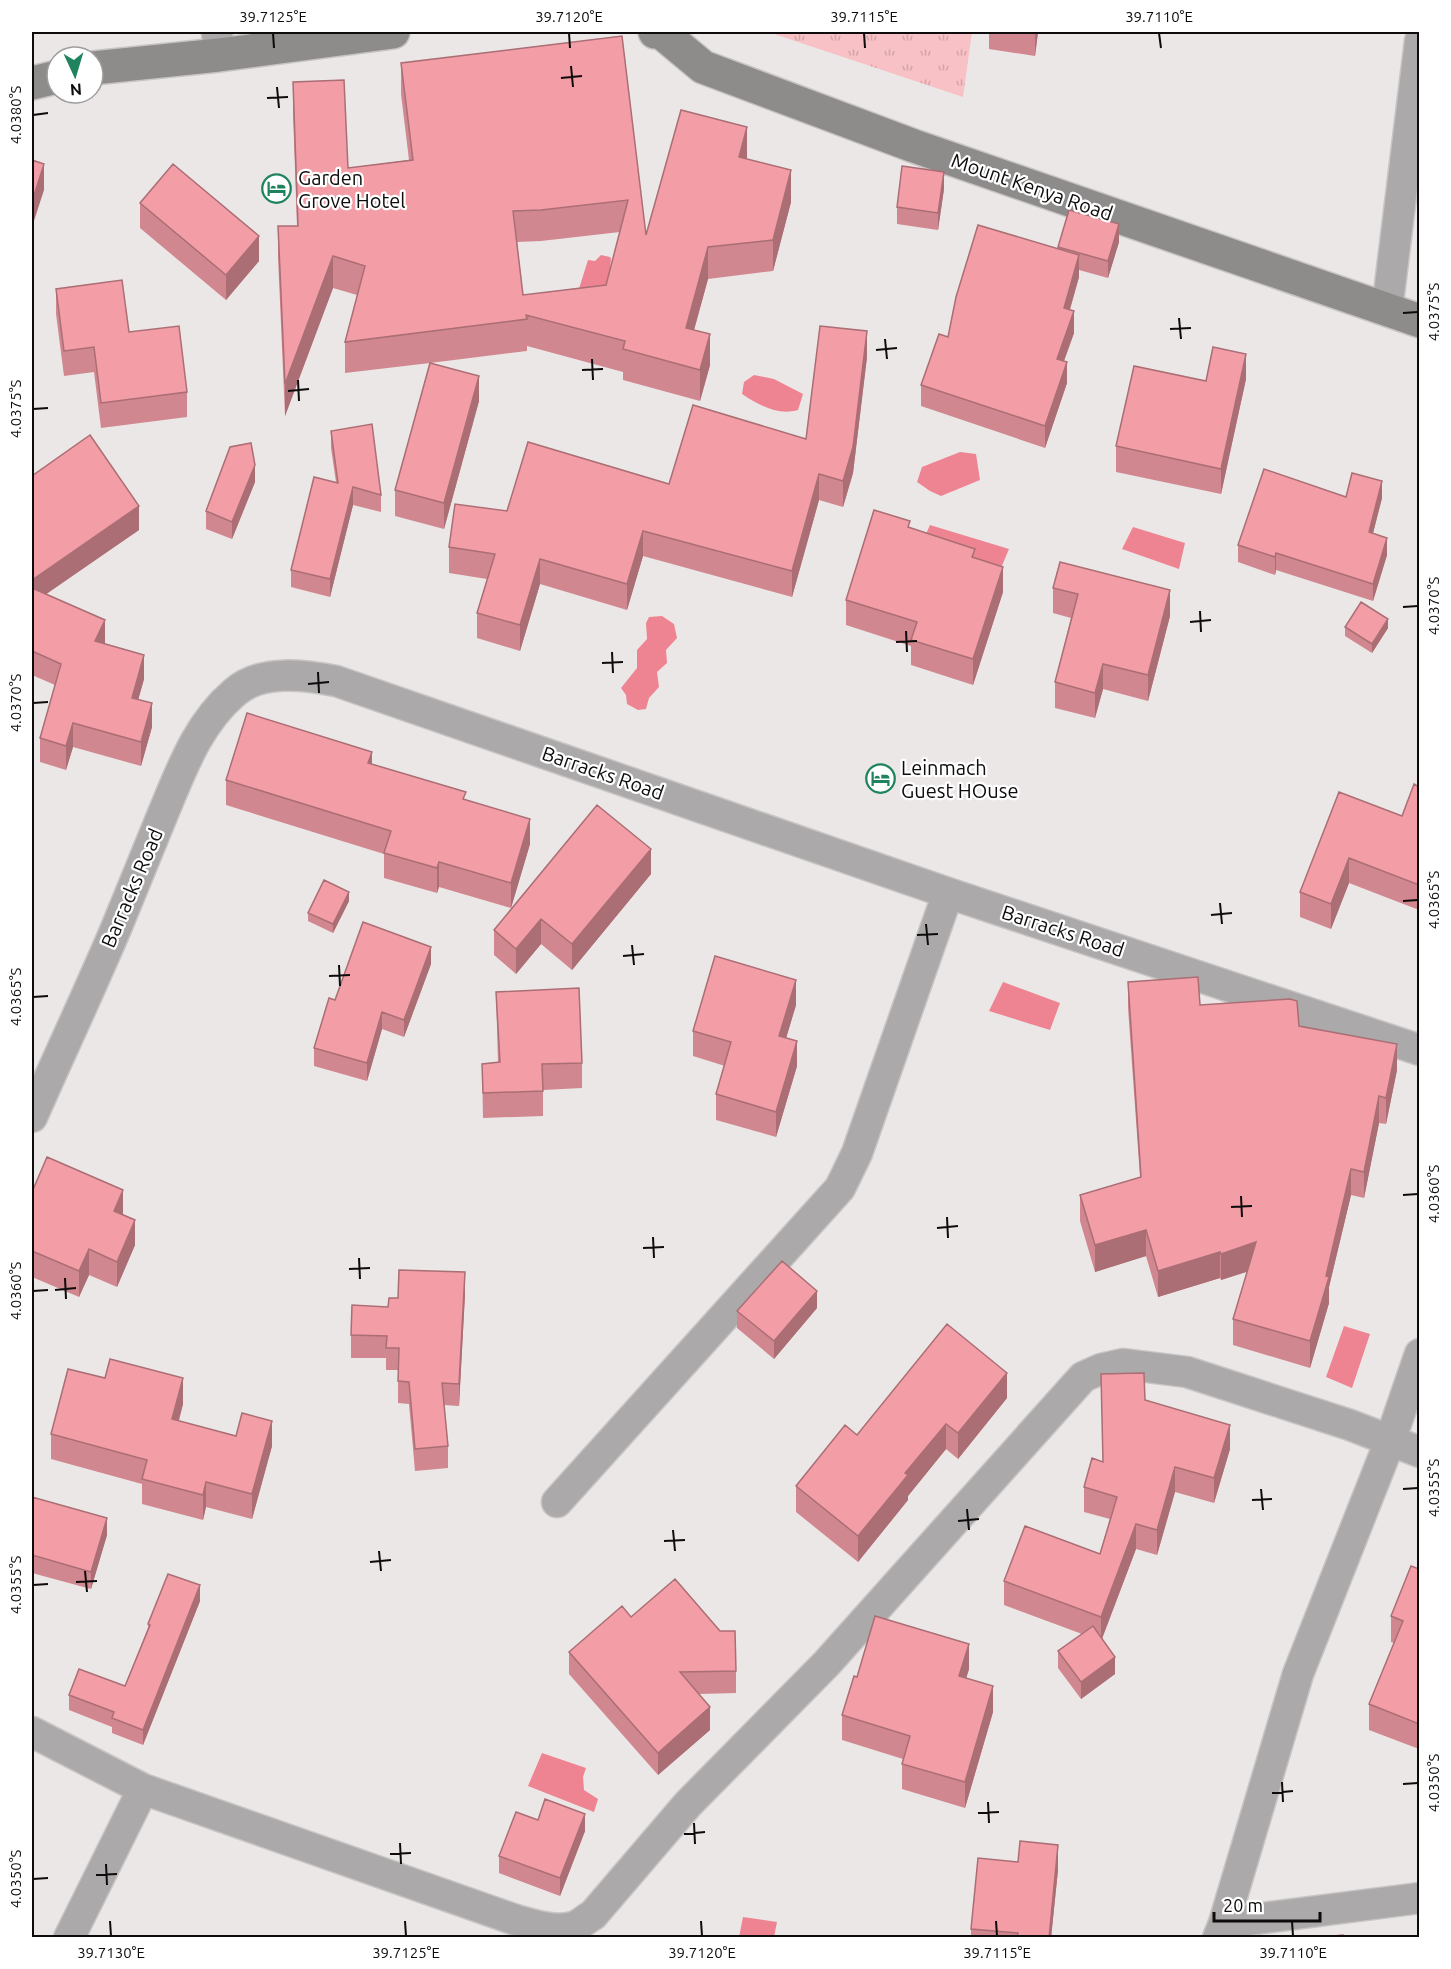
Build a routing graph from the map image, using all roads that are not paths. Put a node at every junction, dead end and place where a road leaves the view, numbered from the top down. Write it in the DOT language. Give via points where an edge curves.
graph roads {
  1 [pos="393,32"];
  2 [pos="655,32"];
  3 [pos="1419,40"];
  4 [pos="218,43"];
  5 [pos="105,66"];
  6 [pos="1387,310"];
  7 [pos="1419,321"];
  8 [pos="948,893"];
  9 [pos="1419,1050"];
  10 [pos="32,1117"];
  11 [pos="1419,1354"];
  12 [pos="1390,1441"];
  13 [pos="1419,1452"];
  14 [pos="557,1502"];
  15 [pos="32,1732"];
  16 [pos="143,1789"];
  17 [pos="1419,1899"];
  18 [pos="1221,1930"];
  19 [pos="69,1938"];
  1 -- 4 [label="main road"];
  2 -- 6 [label="main road, Mount Kenya Road" via="661,32 703,66 914,146"];
  3 -- 6 [label="street"];
  4 -- 5 [label="main road"];
  6 -- 7 [label="main road, Mount Kenya Road"];
  8 -- 9 [label="street, Barracks Road"];
  8 -- 10 [label="street, Barracks Road" via="336,681 308,675 260,679 237,690 211,716 188,753"];
  8 -- 14 [label="street" via="857,1154 840,1188"];
  11 -- 12 [label="street"];
  12 -- 13 [label="street"];
  12 -- 16 [label="street" via="1187,1372 1123,1364 1083,1377 827,1663 688,1804 593,1915 576,1926 561,1929 516,1920"];
  12 -- 18 [label="street" via="1298,1674"];
  15 -- 16 [label="street"];
  16 -- 19 [label="street"];
  17 -- 18 [label="street"];
}
